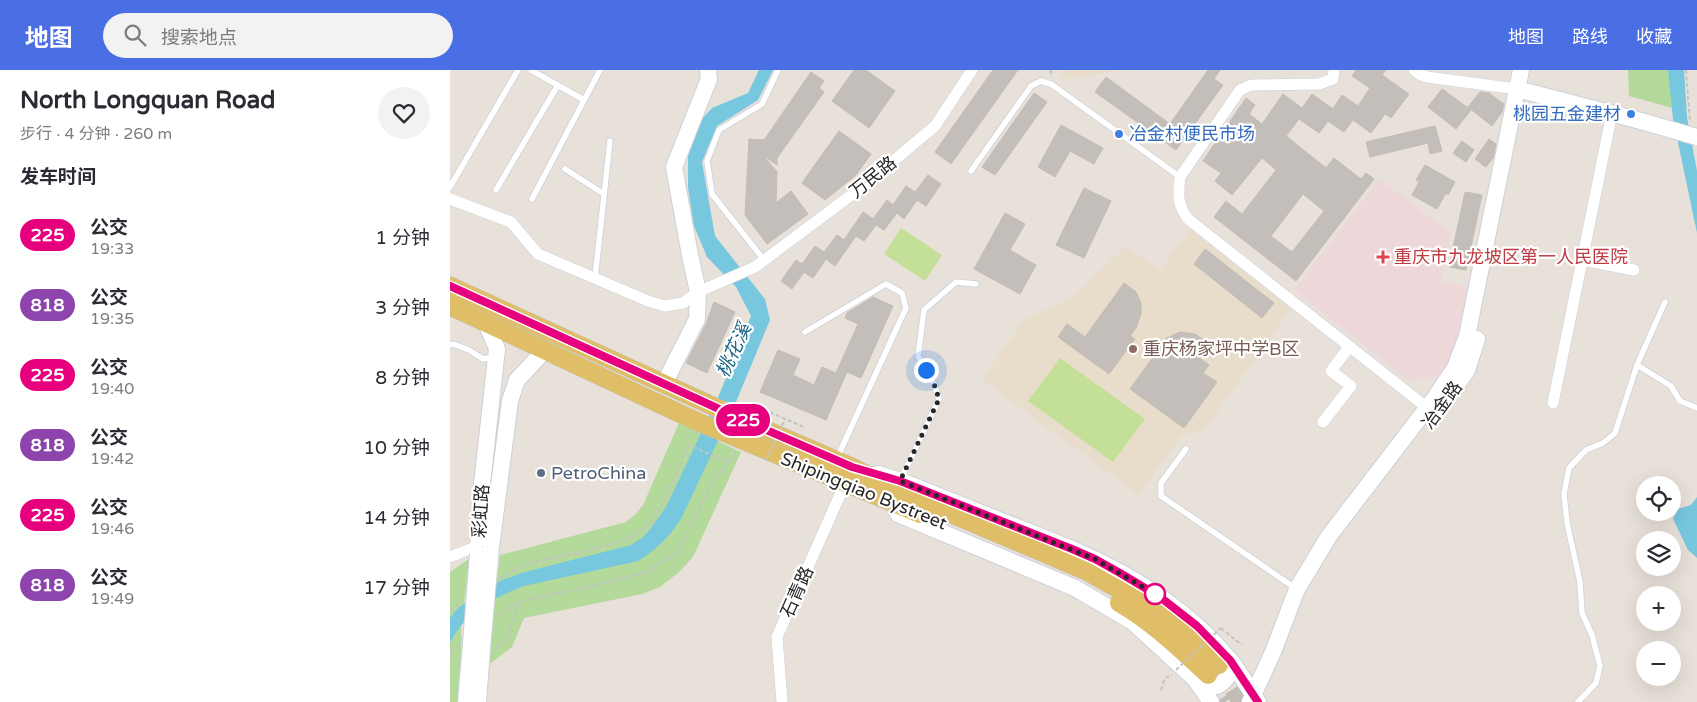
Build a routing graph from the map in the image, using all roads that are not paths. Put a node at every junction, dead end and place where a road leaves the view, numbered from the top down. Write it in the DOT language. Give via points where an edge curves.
graph roads {
  1 [pos="518,70"];
  2 [pos="531,70"];
  3 [pos="548,70"];
  4 [pos="600,70"];
  5 [pos="708,70"];
  6 [pos="778,70"];
  7 [pos="972,70"];
  8 [pos="1334,70"];
  9 [pos="1414,70"];
  10 [pos="1521,70"];
  11 [pos="1532,70"];
  12 [pos="543,77"];
  13 [pos="558,85"];
  14 [pos="1522,90"];
  15 [pos="584,100"];
  16 [pos="1612,113"];
  17 [pos="1694,131"];
  18 [pos="610,142"];
  19 [pos="566,169"];
  20 [pos="971,171"];
  21 [pos="1180,177"];
  22 [pos="450,187"];
  23 [pos="496,190"];
  24 [pos="604,194"];
  25 [pos="450,199"];
  26 [pos="532,199"];
  27 [pos="1582,260"];
  28 [pos="760,264"];
  29 [pos="1634,270"];
  30 [pos="594,278"];
  31 [pos="976,284"];
  32 [pos="450,286"];
  33 [pos="701,291"];
  34 [pos="1665,302"];
  35 [pos="450,306"];
  36 [pos="486,323"];
  37 [pos="805,332"];
  38 [pos="450,345"];
  39 [pos="1349,347"];
  40 [pos="545,350"];
  41 [pos="496,365"];
  42 [pos="1637,365"];
  43 [pos="517,380"];
  44 [pos="664,384"];
  45 [pos="1552,403"];
  46 [pos="1697,408"];
  47 [pos="1431,412"];
  48 [pos="1323,422"];
  49 [pos="1186,449"];
  50 [pos="844,463"];
  51 [pos="820,472"];
  52 [pos="900,481"];
  53 [pos="843,488"];
  54 [pos="497,500"];
  55 [pos="480,502"];
  56 [pos="482,549"];
  57 [pos="450,557"];
  58 [pos="1297,589"];
  59 [pos="471,642"];
  60 [pos="1213,670"];
  61 [pos="1256,700"];
  62 [pos="466,702"];
  63 [pos="478,702"];
  64 [pos="782,702"];
  65 [pos="1211,702"];
  66 [pos="1578,702"];
  1 -- 22 [label="lane"];
  2 -- 12 [label="lane"];
  3 -- 12 [label="lane"];
  4 -- 15 [label="lane"];
  5 -- 33 [label="main road" via="709,80 674,167 690,255"];
  6 -- 28 [label="lane" via="762,104 719,130 707,161 712,194"];
  7 -- 28 [label="street, 万民路" via="935,126 866,184"];
  8 -- 21 [label="street" via="1333,79 1320,84 1251,85 1240,90"];
  9 -- 14 [label="street" via="1427,77"];
  10 -- 14 [label="main road, 冶金路"];
  11 -- 14 [label="main road, 冶金路"];
  12 -- 13 [label="lane"];
  13 -- 15 [label="lane"];
  13 -- 23 [label="lane"];
  14 -- 16 [label="main road"];
  14 -- 47 [label="main road, 冶金路" via="1477,338 1467,370"];
  15 -- 26 [label="lane"];
  16 -- 17 [label="main road, bridge" via="1641,122"];
  16 -- 27 [label="street"];
  18 -- 24 [label="lane"];
  19 -- 24 [label="lane"];
  20 -- 21 [label="lane" via="1032,86 1041,81 1051,84"];
  21 -- 39 [label="street" via="1181,209 1188,219"];
  24 -- 30 [label="lane"];
  25 -- 30 [label="street, 万民路" via="511,222 538,254"];
  27 -- 29 [label="street"];
  27 -- 45 [label="street"];
  28 -- 33 [label="street, 万民路"];
  30 -- 33 [label="street, 万民路" via="665,306 683,303"];
  31 -- 52 [label="lane" via="956,282 924,310 918,356 939,399"];
  32 -- 44 [label="main road, Shipingqiao Bystreet"];
  33 -- 44 [label="main road" via="697,319"];
  34 -- 42 [label="lane"];
  35 -- 36 [label="main road, Shipingqiao Bystreet"];
  36 -- 40 [label="main road, Shipingqiao Bystreet"];
  36 -- 41 [label="main road, 彩虹路" via="497,349"];
  37 -- 50 [label="lane" via="886,284 902,293 906,308"];
  38 -- 41 [label="lane" via="469,350"];
  39 -- 47 [label="street"];
  39 -- 48 [label="street" via="1331,371 1351,386"];
  40 -- 43 [label="main road, 彩虹路"];
  40 -- 51 [label="main road, Shipingqiao Bystreet" via="734,442"];
  41 -- 43 [label="main road" via="514,369"];
  41 -- 55 [label="main road, 彩虹路"];
  42 -- 46 [label="lane" via="1671,386 1680,401"];
  42 -- 66 [label="lane" via="1615,433 1603,443 1586,450 1569,468 1564,494 1580,582 1582,613 1600,666 1596,683"];
  43 -- 54 [label="main road, 彩虹路" via="510,401"];
  44 -- 50 [label="main road, Shipingqiao Bystreet"];
  47 -- 58 [label="main road, 冶金路" via="1330,536"];
  47 -- 61 [label="main road, 冶金路" via="1338,539 1306,591"];
  49 -- 58 [label="lane" via="1161,483 1161,496"];
  50 -- 52 [label="main road"];
  50 -- 60 [label="main road, Shipingqiao Bystreet" via="907,495 1086,571 1143,603 1188,635"];
  51 -- 53 [label="main road"];
  51 -- 60 [label="main road, Shipingqiao Bystreet" via="1080,580 1135,612"];
  52 -- 60 [label="main road" via="1095,559 1141,585 1197,626"];
  53 -- 60 [label="main road" via="1075,588"];
  53 -- 64 [label="street, 石青路" via="777,637"];
  54 -- 55 [label="main road" via="490,506"];
  54 -- 56 [label="main road, 彩虹路"];
  55 -- 56 [label="main road, 彩虹路"];
  56 -- 57 [label="street"];
  56 -- 59 [label="main road, 彩虹路, bridge"];
  58 -- 61 [label="main road, 冶金路"];
  59 -- 62 [label="main road, 彩虹路"];
  59 -- 63 [label="main road, 彩虹路" via="481,658"];
  60 -- 61 [label="main road"];
  60 -- 65 [label="main road"];
}
